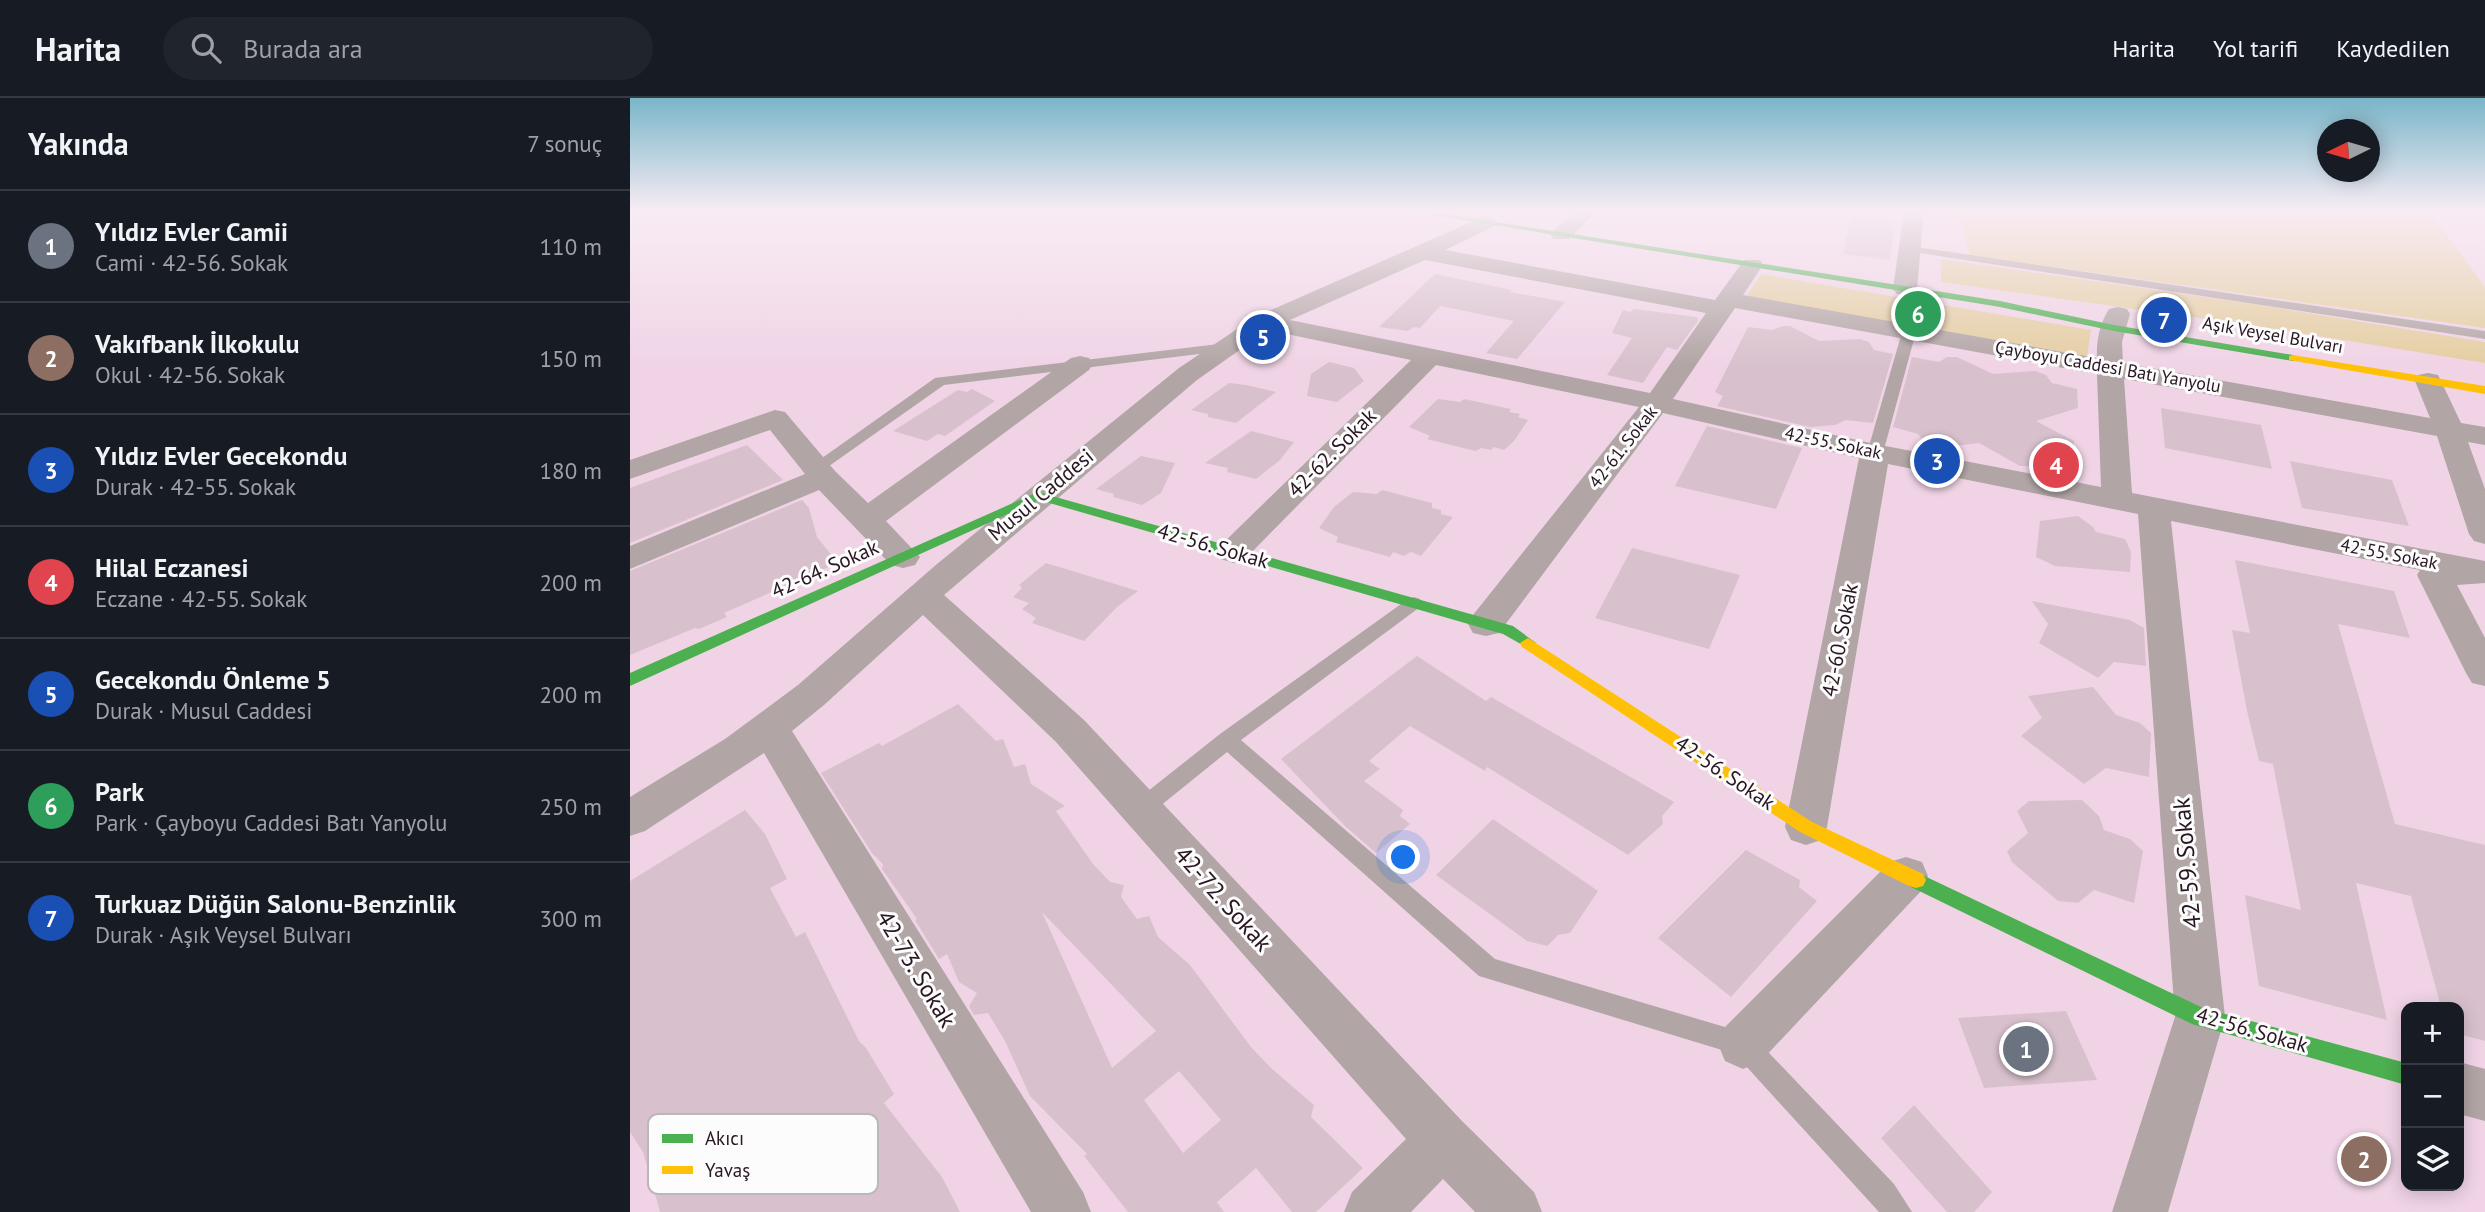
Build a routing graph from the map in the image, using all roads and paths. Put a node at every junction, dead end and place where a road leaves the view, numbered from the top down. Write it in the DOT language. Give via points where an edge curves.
graph roads {
  1 [pos="1400,263"];
  2 [pos="1483,263"];
  3 [pos="1740,263"];
  4 [pos="1908,263"];
  5 [pos="2004,263"];
  6 [pos="1752,265"];
  7 [pos="1905,289"];
  8 [pos="1727,304"];
  9 [pos="2116,321"];
  10 [pos="1265,322"];
  11 [pos="1909,332"];
  12 [pos="2254,335"];
  13 [pos="2485,335"];
  14 [pos="1227,347"];
  15 [pos="1431,355"];
  16 [pos="1080,364"];
  17 [pos="2110,367"];
  18 [pos="2428,381"];
  19 [pos="2485,390"];
  20 [pos="1656,404"];
  21 [pos="2450,430"];
  22 [pos="2485,436"];
  23 [pos="1875,453"];
  24 [pos="630,470"];
  25 [pos="820,473"];
  26 [pos="1038,496"];
  27 [pos="2135,503"];
  28 [pos="866,520"];
  29 [pos="2485,534"];
  30 [pos="1233,551"];
  31 [pos="630,558"];
  32 [pos="2485,573"];
  33 [pos="913,576"];
  34 [pos="1414,603"];
  35 [pos="1486,624"];
  36 [pos="2485,673"];
  37 [pos="630,680"];
  38 [pos="769,727"];
  39 [pos="1227,740"];
  40 [pos="1141,808"];
  41 [pos="630,819"];
  42 [pos="1805,827"];
  43 [pos="1906,876"];
  44 [pos="2200,1017"];
  45 [pos="1743,1044"];
  46 [pos="2401,1073"];
  47 [pos="2464,1089"];
  48 [pos="2485,1095"];
  49 [pos="1443,1140"];
  50 [pos="1063,1212"];
  51 [pos="1372,1212"];
  52 [pos="1514,1212"];
  53 [pos="1897,1212"];
  54 [pos="2140,1212"];
  1 -- 10 [label="street, Musul Caddesi"];
  2 -- 8 [label="street, Çayboyu Caddesi Batı Yanyolu"];
  3 -- 6 [label="street, Aşık Veysel Bulvarı"];
  4 -- 7 [label="street"];
  5 -- 13 [label="lane"];
  6 -- 7 [label="street, Aşık Veysel Bulvarı"];
  6 -- 8 [label="street, 42-61. Sokak"];
  7 -- 9 [label="street, Aşık Veysel Bulvarı"];
  8 -- 11 [label="street, Çayboyu Caddesi Batı Yanyolu"];
  8 -- 20 [label="street, 42-61. Sokak"];
  9 -- 12 [label="street, Aşık Veysel Bulvarı"];
  9 -- 17 [label="street, 42-59. Sokak" via="2109,342"];
  9 -- 18 [label="street, Aşık Veysel Bulvarı"];
  10 -- 14 [label="street, Musul Caddesi"];
  10 -- 15 [label="street, 42-55. Sokak"];
  11 -- 17 [label="street, Çayboyu Caddesi Batı Yanyolu"];
  11 -- 23 [label="lane"];
  14 -- 16 [label="lane"];
  14 -- 26 [label="street, Musul Caddesi"];
  15 -- 20 [label="street, 42-55. Sokak"];
  15 -- 30 [label="street, 42-62. Sokak"];
  16 -- 25 [label="lane" via="940,380"];
  16 -- 28 [label="street"];
  17 -- 21 [label="street, Çayboyu Caddesi Batı Yanyolu"];
  17 -- 27 [label="street, 42-59. Sokak"];
  18 -- 19 [label="street, Aşık Veysel Bulvarı"];
  18 -- 21 [label="street"];
  20 -- 23 [label="street, 42-55. Sokak"];
  20 -- 35 [label="street, 42-61. Sokak"];
  21 -- 22 [label="street, Çayboyu Caddesi Batı Yanyolu"];
  21 -- 29 [label="street"];
  23 -- 27 [label="street, 42-55. Sokak"];
  23 -- 42 [label="street, 42-60. Sokak"];
  24 -- 25 [label="street, 42-72. Sokak" via="775,418"];
  25 -- 28 [label="street, 42-72. Sokak"];
  25 -- 31 [label="street"];
  26 -- 30 [label="street, 42-56. Sokak"];
  26 -- 33 [label="street, Musul Caddesi"];
  26 -- 33 [label="street, 42-64. Sokak"];
  27 -- 32 [label="street, 42-55. Sokak"];
  27 -- 44 [label="street, 42-59. Sokak" via="2161,568"];
  28 -- 33 [label="street, 42-72. Sokak"];
  30 -- 34 [label="street, 42-56. Sokak"];
  32 -- 36 [label="street" via="2434,575"];
  33 -- 37 [label="street, 42-64. Sokak"];
  33 -- 38 [label="street, Musul Caddesi" via="811,695"];
  33 -- 40 [label="street, 42-72. Sokak"];
  34 -- 35 [label="street, 42-56. Sokak"];
  34 -- 39 [label="lane"];
  35 -- 42 [label="street, 42-56. Sokak" via="1508,630"];
  38 -- 41 [label="street, Musul Caddesi"];
  38 -- 50 [label="street, 42-73. Sokak"];
  39 -- 40 [label="lane"];
  39 -- 45 [label="lane" via="1488,968"];
  40 -- 49 [label="street, 42-72. Sokak"];
  42 -- 43 [label="street, 42-56. Sokak"];
  43 -- 44 [label="street, 42-56. Sokak"];
  43 -- 45 [label="street"];
  44 -- 46 [label="street, 42-56. Sokak"];
  44 -- 54 [label="street, 42-59. Sokak"];
  45 -- 53 [label="lane"];
  47 -- 48 [label="street"];
  49 -- 51 [label="street"];
  49 -- 52 [label="street, 42-72. Sokak"];
}
